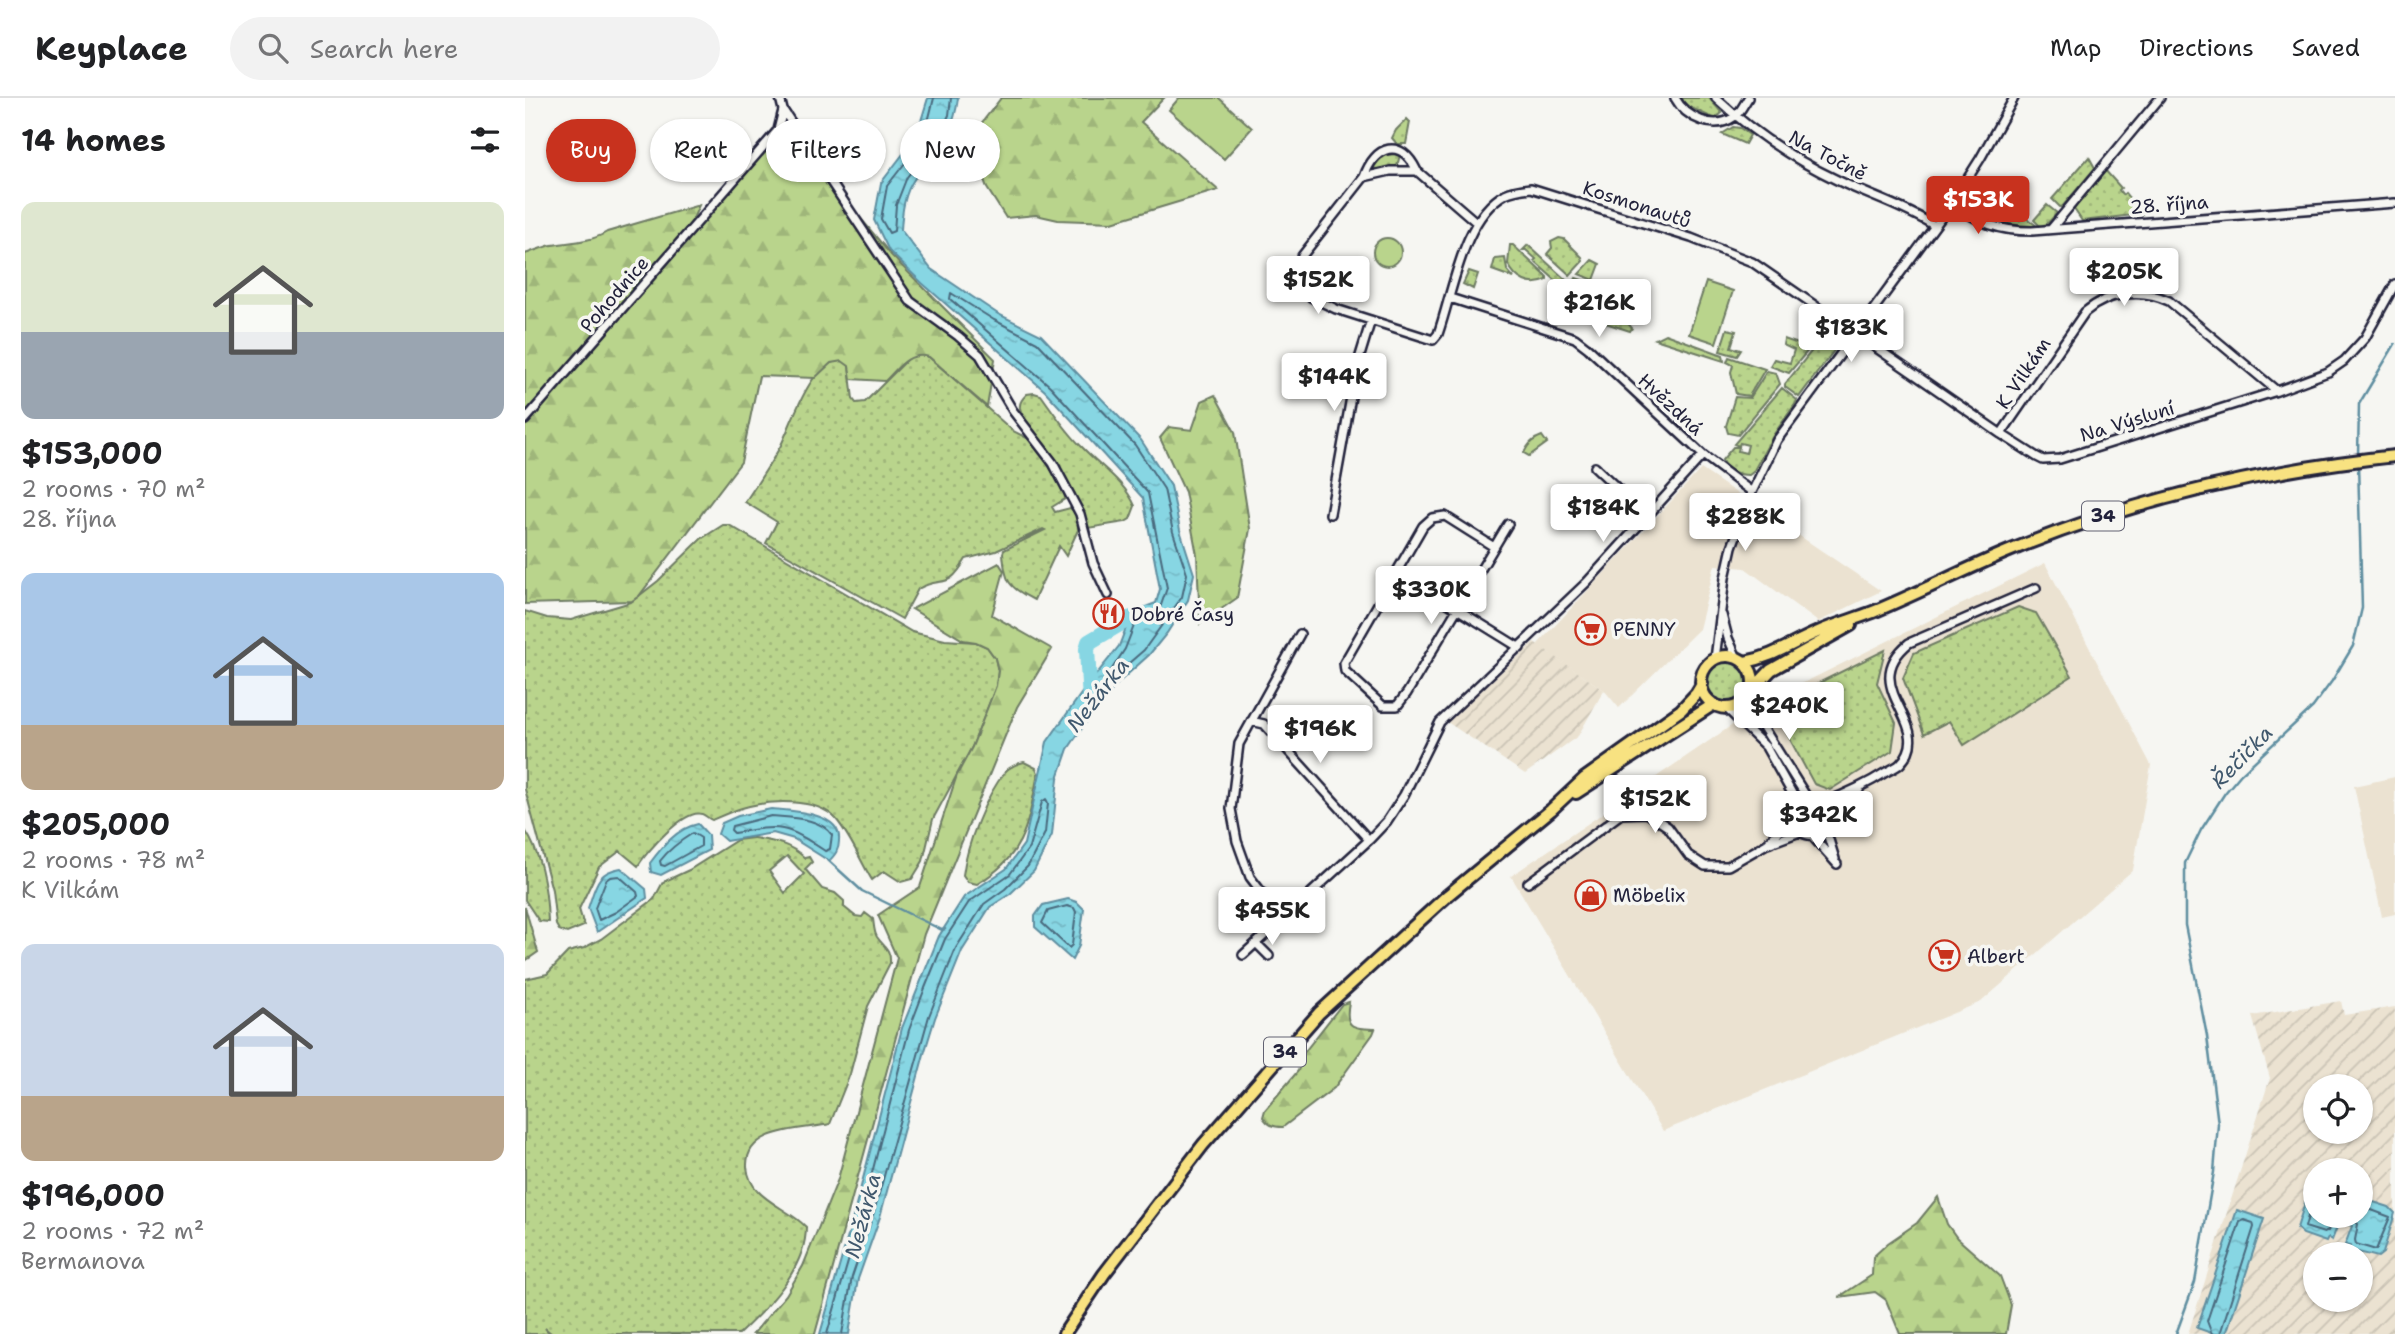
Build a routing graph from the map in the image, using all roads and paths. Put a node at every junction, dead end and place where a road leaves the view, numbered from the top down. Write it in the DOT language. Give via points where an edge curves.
graph roads {
  1 [pos="780,98"];
  2 [pos="1675,98"];
  3 [pos="1716,98"];
  4 [pos="1748,98"];
  5 [pos="2014,98"];
  6 [pos="2159,98"];
  7 [pos="783,110"];
  8 [pos="1735,116"];
  9 [pos="1417,171"];
  10 [pos="1364,177"];
  11 [pos="1952,203"];
  12 [pos="2395,203"];
  13 [pos="1476,222"];
  14 [pos="1934,226"];
  15 [pos="2051,229"];
  16 [pos="2395,284"];
  17 [pos="1450,298"];
  18 [pos="1371,320"];
  19 [pos="1857,332"];
  20 [pos="2277,391"];
  21 [pos="525,419"];
  22 [pos="2001,434"];
  23 [pos="1703,455"];
  24 [pos="2395,456"];
  25 [pos="1595,467"];
  26 [pos="1752,492"];
  27 [pos="1330,514"];
  28 [pos="1647,516"];
  29 [pos="1508,524"];
  30 [pos="1495,547"];
  31 [pos="1393,580"];
  32 [pos="2036,587"];
  33 [pos="1108,595"];
  34 [pos="1457,610"];
  35 [pos="1721,611"];
  36 [pos="1871,612"];
  37 [pos="1300,634"];
  38 [pos="1520,648"];
  39 [pos="1715,659"];
  40 [pos="1741,660"];
  41 [pos="1702,684"];
  42 [pos="1749,695"];
  43 [pos="1714,704"];
  44 [pos="1726,708"];
  45 [pos="1251,721"];
  46 [pos="1861,789"];
  47 [pos="1808,799"];
  48 [pos="1823,803"];
  49 [pos="1798,804"];
  50 [pos="1551,810"];
  51 [pos="1793,818"];
  52 [pos="1830,820"];
  53 [pos="1826,830"];
  54 [pos="1800,832"];
  55 [pos="1812,836"];
  56 [pos="1369,841"];
  57 [pos="1765,845"];
  58 [pos="1528,883"];
  59 [pos="1282,919"];
  60 [pos="1256,943"];
  61 [pos="1243,955"];
  62 [pos="1269,956"];
  63 [pos="1064,1334"];
  1 -- 7 [label="street"];
  2 -- 8 [label="street" via="1681,108 1707,122 1718,124"];
  3 -- 8 [label="street, Na Točně"];
  4 -- 8 [label="street"];
  5 -- 11 [label="street"];
  6 -- 15 [label="street"];
  7 -- 21 [label="street, Pohodnice" via="778,130"];
  7 -- 33 [label="street" via="910,301 979,355 1013,411 1053,463 1080,514 1093,563"];
  8 -- 14 [label="street, Na Točně" via="1792,157"];
  9 -- 10 [label="street"];
  9 -- 10 [label="street" via="1404,153 1387,150 1373,157"];
  9 -- 13 [label="street"];
  10 -- 18 [label="street" via="1302,256 1297,275 1311,297"];
  11 -- 14 [label="street"];
  11 -- 15 [label="street, 28. října" via="1996,228"];
  12 -- 15 [label="street, 28. října"];
  13 -- 17 [label="street, Kosmonautů"];
  13 -- 19 [label="street, Kosmonautů" via="1508,192 1531,188 1570,199 1752,261"];
  14 -- 19 [label="street"];
  16 -- 20 [label="street, Na Výsluní" via="2365,338 2343,361 2316,378"];
  17 -- 18 [label="street" via="1433,340"];
  17 -- 23 [label="street, Hvězdná" via="1575,338"];
  18 -- 27 [label="street" via="1356,369"];
  19 -- 22 [label="street, Na Výsluní"];
  19 -- 26 [label="street" via="1782,431"];
  20 -- 22 [label="street, Na Výsluní" via="2056,460 2037,457"];
  20 -- 22 [label="street, K Vilkám" via="2169,301 2147,294 2121,295 2085,312"];
  23 -- 26 [label="street, Hvězdná"];
  23 -- 28 [label="street"];
  24 -- 36 [label="main road, 34" via="2217,485 2127,508 2010,551"];
  25 -- 28 [label="street"];
  26 -- 35 [label="street" via="1732,547"];
  28 -- 38 [label="street"];
  29 -- 30 [label="street"];
  30 -- 31 [label="street" via="1445,516 1432,518"];
  30 -- 34 [label="street"];
  31 -- 34 [label="street" via="1436,596"];
  31 -- 34 [label="street" via="1345,658 1345,671 1383,706 1398,706"];
  32 -- 46 [label="street" via="1909,643 1896,653 1889,668 1890,689 1911,735 1908,749 1900,764"];
  34 -- 38 [label="street"];
  35 -- 39 [label="street"];
  35 -- 40 [label="street" via="1728,638"];
  36 -- 40 [label="main road, 34" via="1765,659"];
  36 -- 42 [label="main road, 34" via="1771,670"];
  37 -- 45 [label="street"];
  38 -- 56 [label="street" via="1440,722 1404,795"];
  39 -- 40 [label="main road"];
  39 -- 41 [label="main road" via="1704,669"];
  40 -- 42 [label="main road" via="1752,674"];
  41 -- 43 [label="main road"];
  41 -- 50 [label="main road, 34" via="1681,710 1585,778"];
  42 -- 44 [label="main road" via="1737,706"];
  42 -- 47 [label="street"];
  43 -- 44 [label="main road"];
  43 -- 50 [label="main road, 34"];
  44 -- 49 [label="street" via="1766,747"];
  45 -- 56 [label="street" via="1264,724"];
  45 -- 59 [label="street" via="1239,744 1231,809 1250,877"];
  46 -- 48 [label="street"];
  46 -- 52 [label="street"];
  47 -- 48 [label="street"];
  47 -- 49 [label="street"];
  48 -- 52 [label="street"];
  49 -- 51 [label="street"];
  50 -- 63 [label="main road, 34" via="1448,895 1319,1013 1203,1145"];
  51 -- 54 [label="street"];
  51 -- 57 [label="street"];
  52 -- 53 [label="street"];
  53 -- 55 [label="street"];
  53 -- 55 [label="street" via="1837,864"];
  54 -- 55 [label="street"];
  54 -- 57 [label="street"];
  56 -- 59 [label="street"];
  57 -- 58 [label="street" via="1728,866 1705,866 1688,855 1668,827 1647,813 1621,814"];
  59 -- 60 [label="street"];
  60 -- 61 [label="street"];
  60 -- 62 [label="street"];
}
